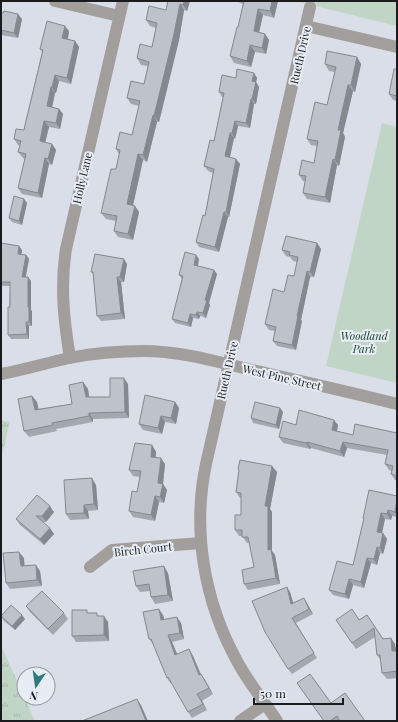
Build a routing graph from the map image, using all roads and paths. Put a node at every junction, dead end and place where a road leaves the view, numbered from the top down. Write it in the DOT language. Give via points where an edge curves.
graph roads {
  1 [pos="55,1"];
  2 [pos="123,1"];
  3 [pos="310,7"];
  4 [pos="119,16"];
  5 [pos="306,26"];
  6 [pos="397,47"];
  7 [pos="70,358"];
  8 [pos="228,364"];
  9 [pos="1,374"];
  10 [pos="397,404"];
  11 [pos="201,543"];
  12 [pos="90,567"];
  13 [pos="265,704"];
  14 [pos="240,721"];
  15 [pos="277,721"];
  1 -- 4 [label="street"];
  2 -- 4 [label="street, Holly Lane"];
  3 -- 5 [label="street, Rueth Drive"];
  4 -- 7 [label="street, Holly Lane" via="66,249 63,296"];
  5 -- 6 [label="street"];
  5 -- 8 [label="street, Rueth Drive"];
  7 -- 8 [label="street, West Pine Street" via="146,351 178,354"];
  7 -- 9 [label="street, West Pine Street"];
  8 -- 10 [label="street, West Pine Street"];
  8 -- 11 [label="street, Rueth Drive" via="202,482"];
  11 -- 12 [label="street, Birch Court" via="112,550"];
  11 -- 13 [label="street, Rueth Drive" via="206,581 219,623 237,661"];
  13 -- 14 [label="street"];
  13 -- 15 [label="street, Rueth Drive"];
}
